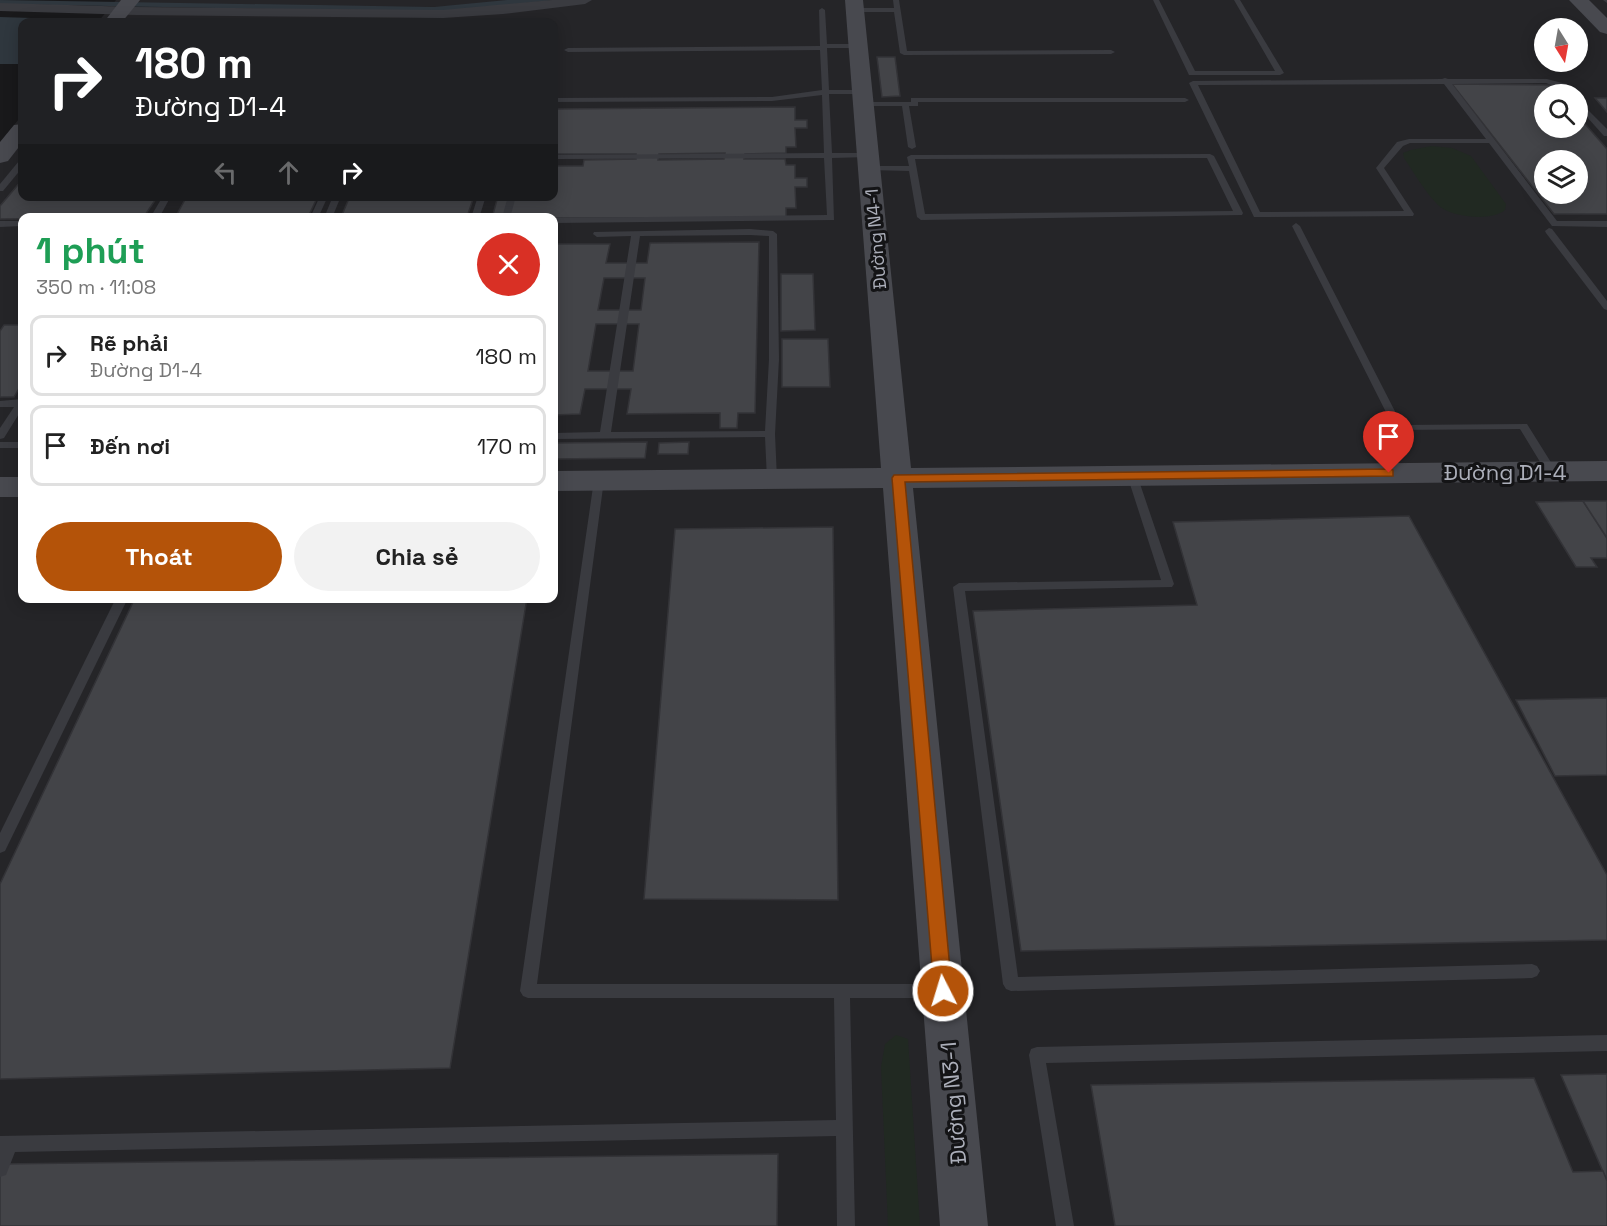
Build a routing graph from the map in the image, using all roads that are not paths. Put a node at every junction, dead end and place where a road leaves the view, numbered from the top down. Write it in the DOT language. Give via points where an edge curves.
graph roads {
  1 [pos="585,0"];
  2 [pos="896,0"];
  3 [pos="1156,0"];
  4 [pos="1238,0"];
  5 [pos="1578,0"];
  6 [pos="855,5"];
  7 [pos="0,7"];
  8 [pos="822,10"];
  9 [pos="898,10"];
  10 [pos="122,11"];
  11 [pos="1607,28"];
  12 [pos="859,46"];
  13 [pos="824,47"];
  14 [pos="568,50"];
  15 [pos="1111,52"];
  16 [pos="1445,80"];
  17 [pos="1557,84"];
  18 [pos="826,92"];
  19 [pos="864,98"];
  20 [pos="558,100"];
  21 [pos="1185,100"];
  22 [pos="905,104"];
  23 [pos="1588,113"];
  24 [pos="1607,134"];
  25 [pos="18,135"];
  26 [pos="1491,141"];
  27 [pos="912,147"];
  28 [pos="0,156"];
  29 [pos="828,156"];
  30 [pos="558,157"];
  31 [pos="869,162"];
  32 [pos="18,168"];
  33 [pos="913,168"];
  34 [pos="0,189"];
  35 [pos="558,221"];
  36 [pos="0,224"];
  37 [pos="18,224"];
  38 [pos="1607,224"];
  39 [pos="1296,226"];
  40 [pos="1549,231"];
  41 [pos="597,234"];
  42 [pos="636,234"];
  43 [pos="1607,306"];
  44 [pos="18,403"];
  45 [pos="0,404"];
  46 [pos="18,409"];
  47 [pos="770,434"];
  48 [pos="0,436"];
  49 [pos="558,436"];
  50 [pos="605,436"];
  51 [pos="0,445"];
  52 [pos="18,445"];
  53 [pos="1607,471"];
  54 [pos="1552,472"];
  55 [pos="1132,476"];
  56 [pos="898,478"];
  57 [pos="772,479"];
  58 [pos="599,480"];
  59 [pos="558,481"];
  60 [pos="0,487"];
  61 [pos="18,487"];
  62 [pos="120,603"];
  63 [pos="0,847"];
  64 [pos="1532,971"];
  65 [pos="943,991"];
  66 [pos="842,992"];
  67 [pos="1607,1043"];
  68 [pos="844,1128"];
  69 [pos="5,1144"];
  70 [pos="0,1168"];
  71 [pos="846,1226"];
  72 [pos="964,1226"];
  73 [pos="1065,1226"];
  1 -- 10 [label="street" via="443,14"];
  2 -- 9 [label="lane"];
  3 -- 4 [label="lane" via="1192,73 1280,73"];
  5 -- 11 [label="main road"];
  6 -- 9 [label="lane"];
  6 -- 12 [label="main road, Đường N4-1"];
  7 -- 10 [label="street"];
  8 -- 13 [label="lane"];
  9 -- 15 [label="lane" via="904,53"];
  12 -- 13 [label="lane"];
  12 -- 19 [label="main road, Đường N4-1"];
  13 -- 14 [label="lane"];
  13 -- 18 [label="lane"];
  16 -- 17 [label="lane"];
  16 -- 26 [label="lane"];
  16 -- 26 [label="lane" via="1193,83 1257,214 1410,214 1380,168 1400,144"];
  18 -- 19 [label="lane"];
  18 -- 20 [label="lane" via="772,99"];
  18 -- 29 [label="lane"];
  19 -- 22 [label="lane"];
  19 -- 31 [label="main road, Đường N4-1"];
  21 -- 22 [label="lane" via="914,100 915,104"];
  22 -- 27 [label="lane"];
  23 -- 24 [label="lane"];
  25 -- 28 [label="main road"];
  26 -- 38 [label="lane" via="1555,224"];
  29 -- 30 [label="lane"];
  29 -- 31 [label="lane"];
  29 -- 35 [label="lane" via="831,218"];
  31 -- 33 [label="lane"];
  31 -- 56 [label="main road, Đường N4-1"];
  32 -- 34 [label="lane"];
  33 -- 33 [label="lane" via="921,217 1239,213 1210,156 911,157"];
  36 -- 37 [label="lane"];
  39 -- 54 [label="lane" via="1400,428 1523,426"];
  40 -- 43 [label="lane"];
  41 -- 42 [label="lane"];
  42 -- 47 [label="lane" via="773,234"];
  42 -- 50 [label="lane"];
  44 -- 45 [label="lane"];
  46 -- 48 [label="lane"];
  47 -- 50 [label="lane"];
  47 -- 57 [label="lane"];
  49 -- 50 [label="lane"];
  51 -- 52 [label="lane"];
  53 -- 54 [label="main road, Đường D1-4"];
  54 -- 55 [label="main road, Đường D1-4"];
  55 -- 56 [label="main road, Đường D1-4"];
  55 -- 64 [label="lane" via="1168,584 959,586 1011,984"];
  56 -- 57 [label="main road, Đường D1-4"];
  56 -- 65 [label="main road, Đường N3-1"];
  57 -- 58 [label="main road, Đường D1-4"];
  58 -- 59 [label="main road, Đường D1-4"];
  58 -- 66 [label="lane" via="528,991"];
  60 -- 61 [label="main road"];
  62 -- 63 [label="lane"];
  65 -- 66 [label="lane"];
  65 -- 72 [label="main road, Đường N3-1"];
  66 -- 68 [label="lane"];
  67 -- 73 [label="lane" via="1037,1055"];
  68 -- 69 [label="lane"];
  68 -- 71 [label="lane"];
  69 -- 70 [label="lane"];
}
